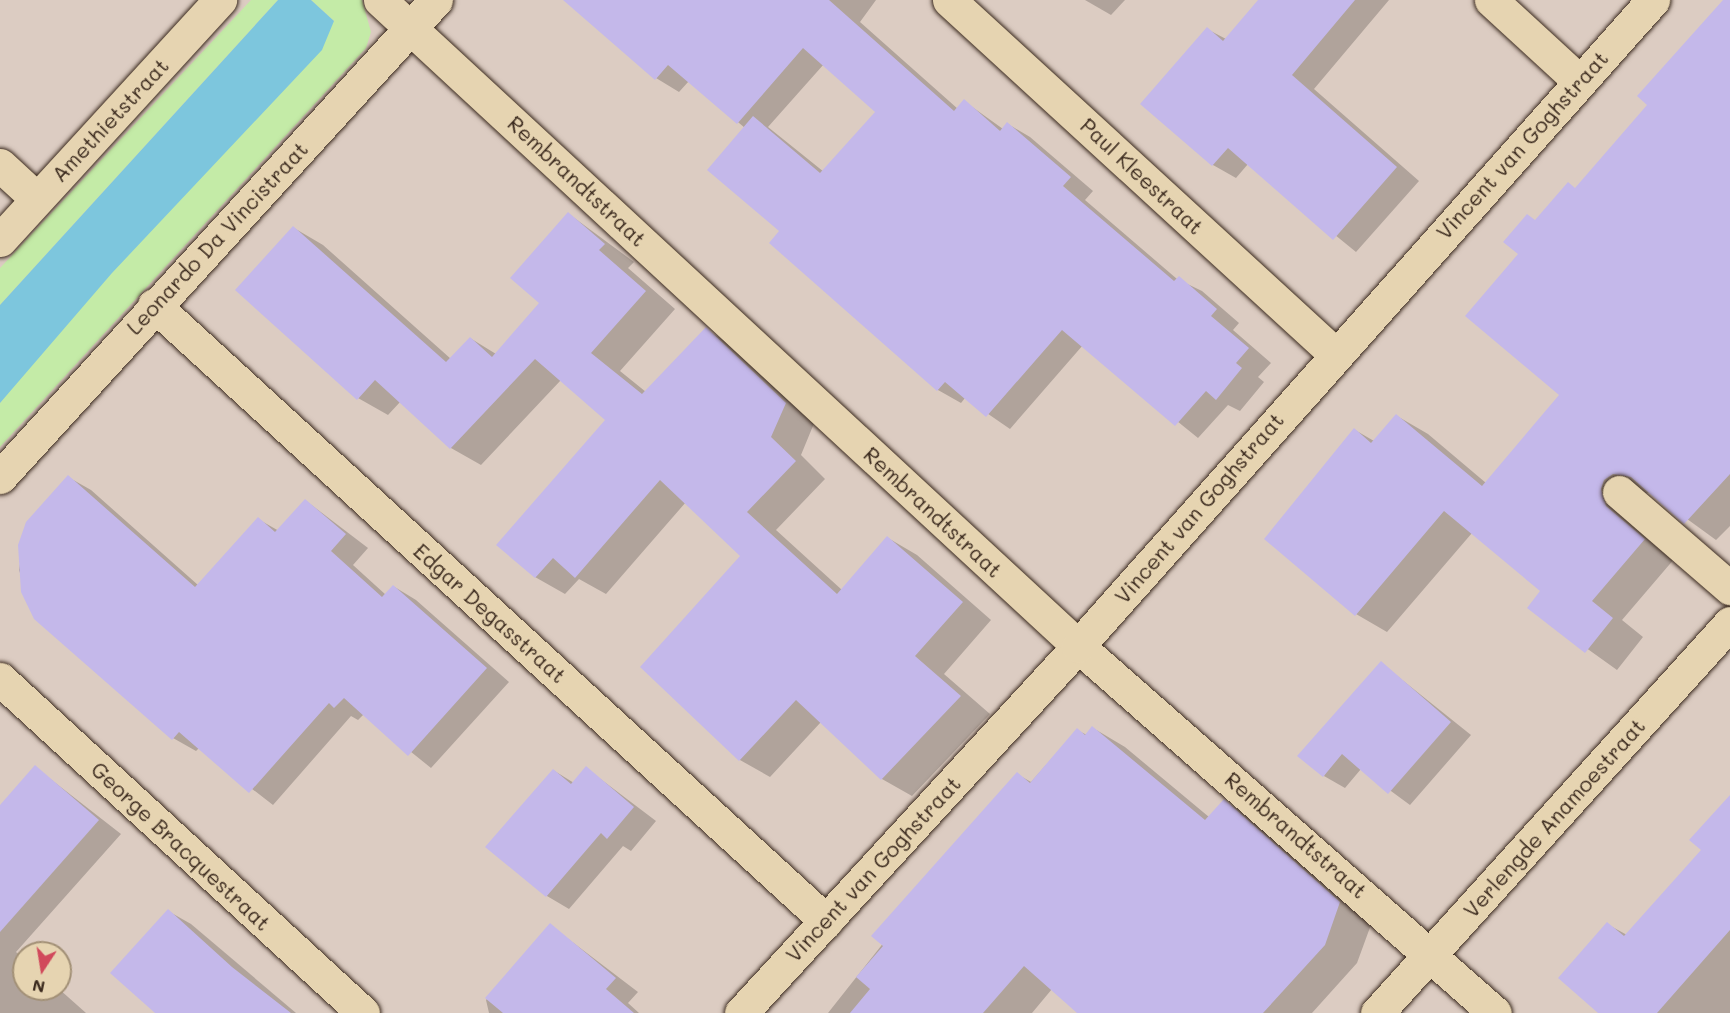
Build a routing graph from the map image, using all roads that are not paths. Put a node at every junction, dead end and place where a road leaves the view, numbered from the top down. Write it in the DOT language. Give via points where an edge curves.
graph roads {
  1 [pos="220,0"];
  2 [pos="380,0"];
  3 [pos="436,0"];
  4 [pos="949,0"];
  5 [pos="1491,0"];
  6 [pos="1653,0"];
  7 [pos="411,28"];
  8 [pos="1579,81"];
  9 [pos="0,165"];
  10 [pos="37,199"];
  11 [pos="0,240"];
  12 [pos="154,305"];
  13 [pos="1334,353"];
  14 [pos="0,477"];
  15 [pos="1619,492"];
  16 [pos="1730,588"];
  17 [pos="1730,623"];
  18 [pos="1078,646"];
  19 [pos="0,679"];
  20 [pos="826,921"];
  21 [pos="1432,953"];
  22 [pos="363,1013"];
  23 [pos="741,1013"];
  24 [pos="1377,1013"];
  25 [pos="1495,1013"];
  1 -- 10 [label="street, Amethietstraat"];
  2 -- 7 [label="street, Rembrandtstraat"];
  3 -- 7 [label="street, Leonardo Da Vincistraat"];
  4 -- 13 [label="street, Paul Kleestraat"];
  5 -- 8 [label="street"];
  6 -- 8 [label="street, Vincent van Goghstraat"];
  7 -- 12 [label="street, Leonardo Da Vincistraat"];
  7 -- 18 [label="street, Rembrandtstraat"];
  8 -- 13 [label="street, Vincent van Goghstraat"];
  9 -- 10 [label="street"];
  10 -- 11 [label="street, Amethietstraat"];
  12 -- 14 [label="street, Leonardo Da Vincistraat"];
  12 -- 20 [label="street, Edgar Degasstraat"];
  13 -- 18 [label="street, Vincent van Goghstraat"];
  15 -- 16 [label="street"];
  17 -- 21 [label="street, Verlengde Anamoestraat"];
  18 -- 20 [label="street, Vincent van Goghstraat"];
  18 -- 21 [label="street, Rembrandtstraat"];
  19 -- 22 [label="street, George Bracquestraat"];
  20 -- 23 [label="street, Vincent van Goghstraat"];
  21 -- 24 [label="street, Verlengde Anamoestraat"];
  21 -- 25 [label="street, Rembrandtstraat"];
}
